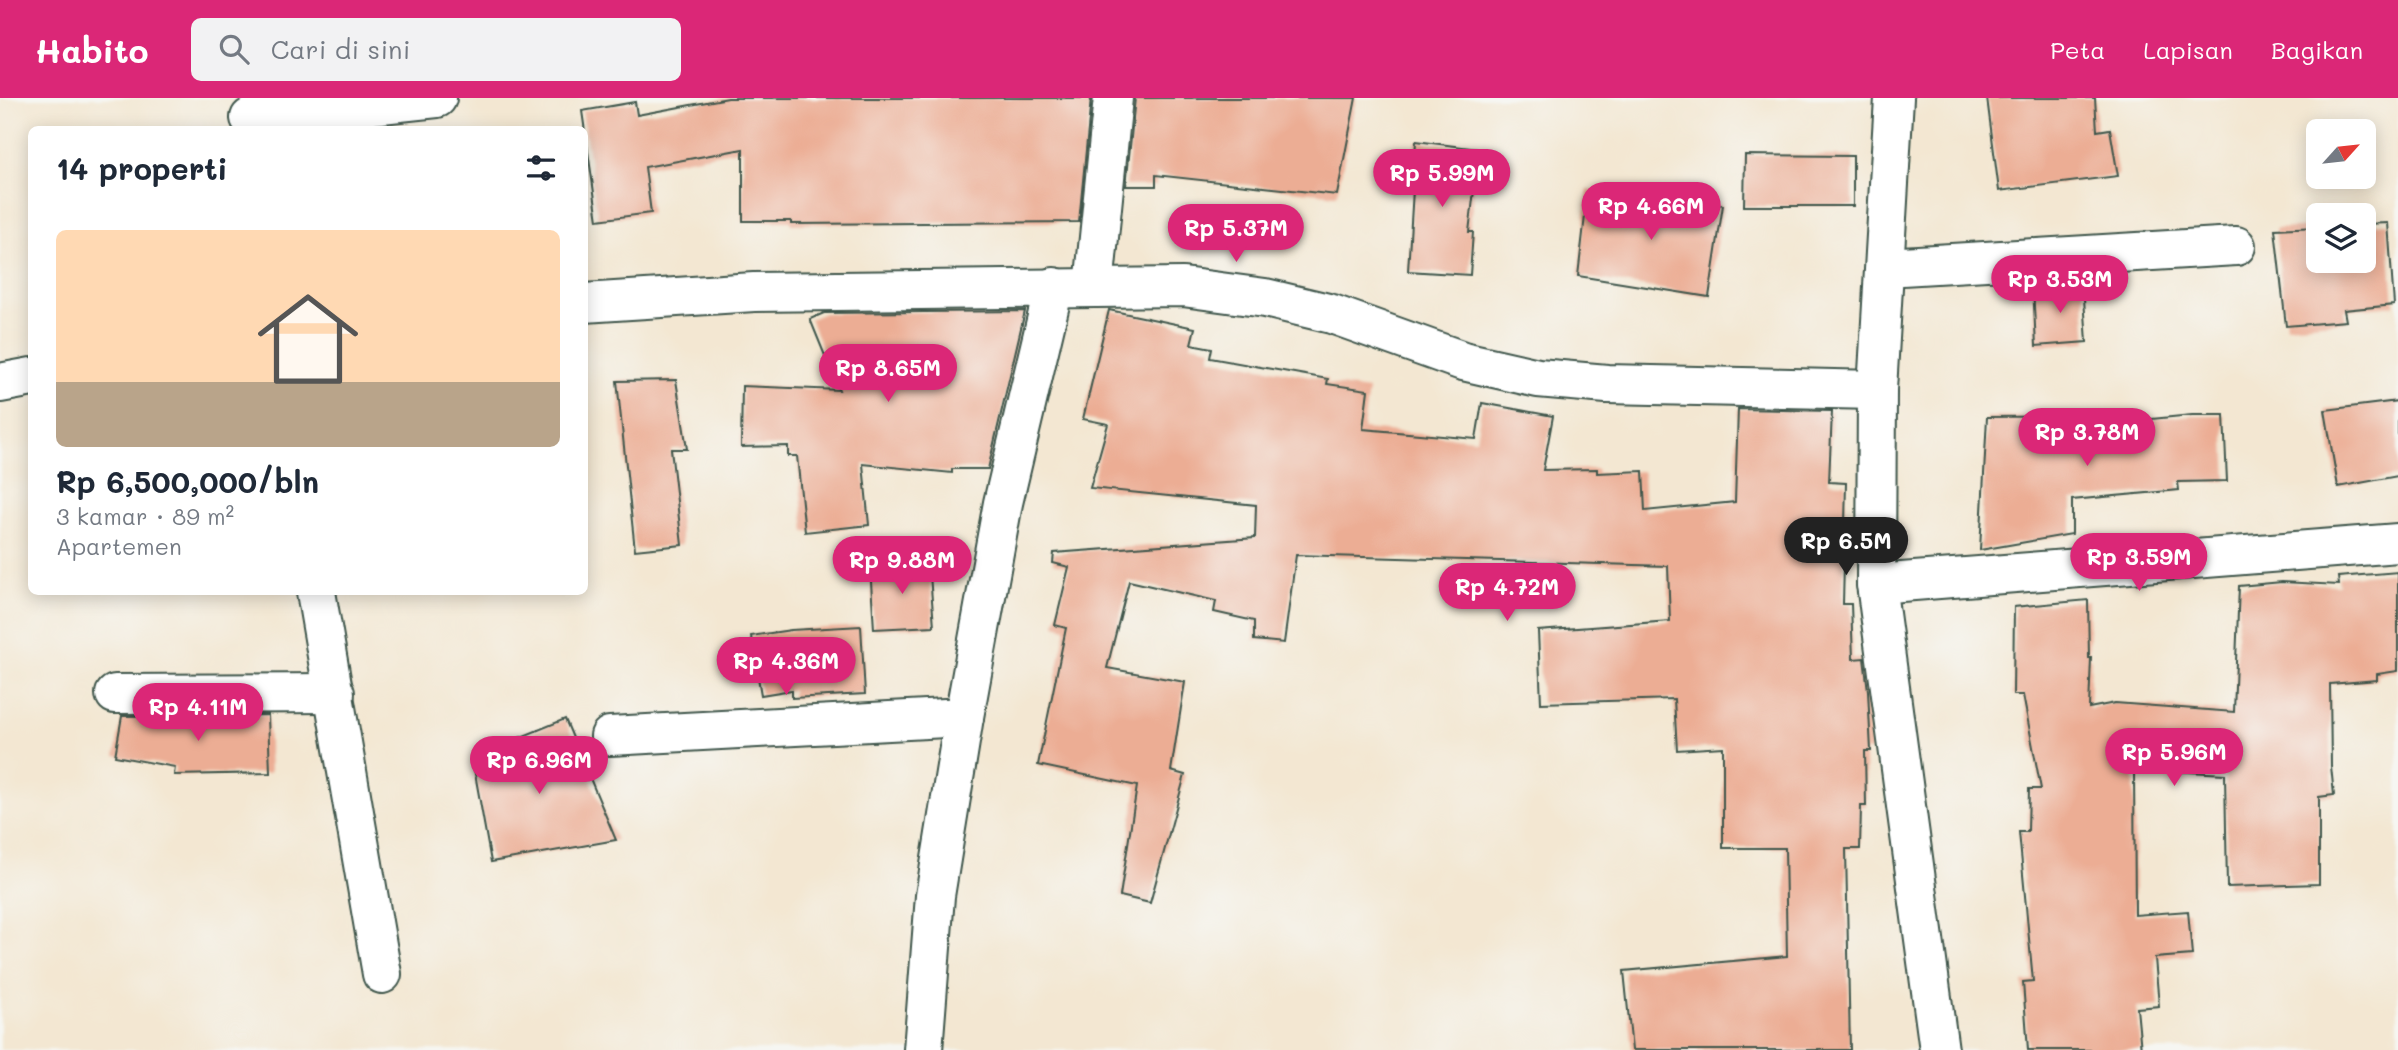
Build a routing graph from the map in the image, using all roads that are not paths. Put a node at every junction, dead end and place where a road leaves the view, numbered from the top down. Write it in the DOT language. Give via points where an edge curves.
graph roads {
  1 [pos="437,98"];
  2 [pos="1113,98"];
  3 [pos="1894,98"];
  4 [pos="250,115"];
  5 [pos="2236,246"];
  6 [pos="1885,267"];
  7 [pos="1054,287"];
  8 [pos="1094,287"];
  9 [pos="588,303"];
  10 [pos="28,378"];
  11 [pos="0,383"];
  12 [pos="1877,390"];
  13 [pos="2398,543"];
  14 [pos="1876,584"];
  15 [pos="317,595"];
  16 [pos="335,693"];
  17 [pos="115,694"];
  18 [pos="964,717"];
  19 [pos="610,736"];
  20 [pos="382,974"];
  21 [pos="923,1050"];
  22 [pos="1939,1050"];
  1 -- 4 [label="street"];
  2 -- 8 [label="street"];
  3 -- 6 [label="street"];
  5 -- 6 [label="street"];
  6 -- 12 [label="street"];
  7 -- 8 [label="street"];
  7 -- 9 [label="street" via="754,292"];
  7 -- 18 [label="street" via="1003,503"];
  8 -- 12 [label="street" via="1183,287 1265,299 1332,314 1463,361 1538,377 1606,384"];
  10 -- 11 [label="street"];
  12 -- 14 [label="street"];
  13 -- 14 [label="street"];
  14 -- 22 [label="street"];
  15 -- 16 [label="street"];
  16 -- 17 [label="street"];
  16 -- 20 [label="street"];
  18 -- 19 [label="street"];
  18 -- 21 [label="street" via="935,896"];
}
